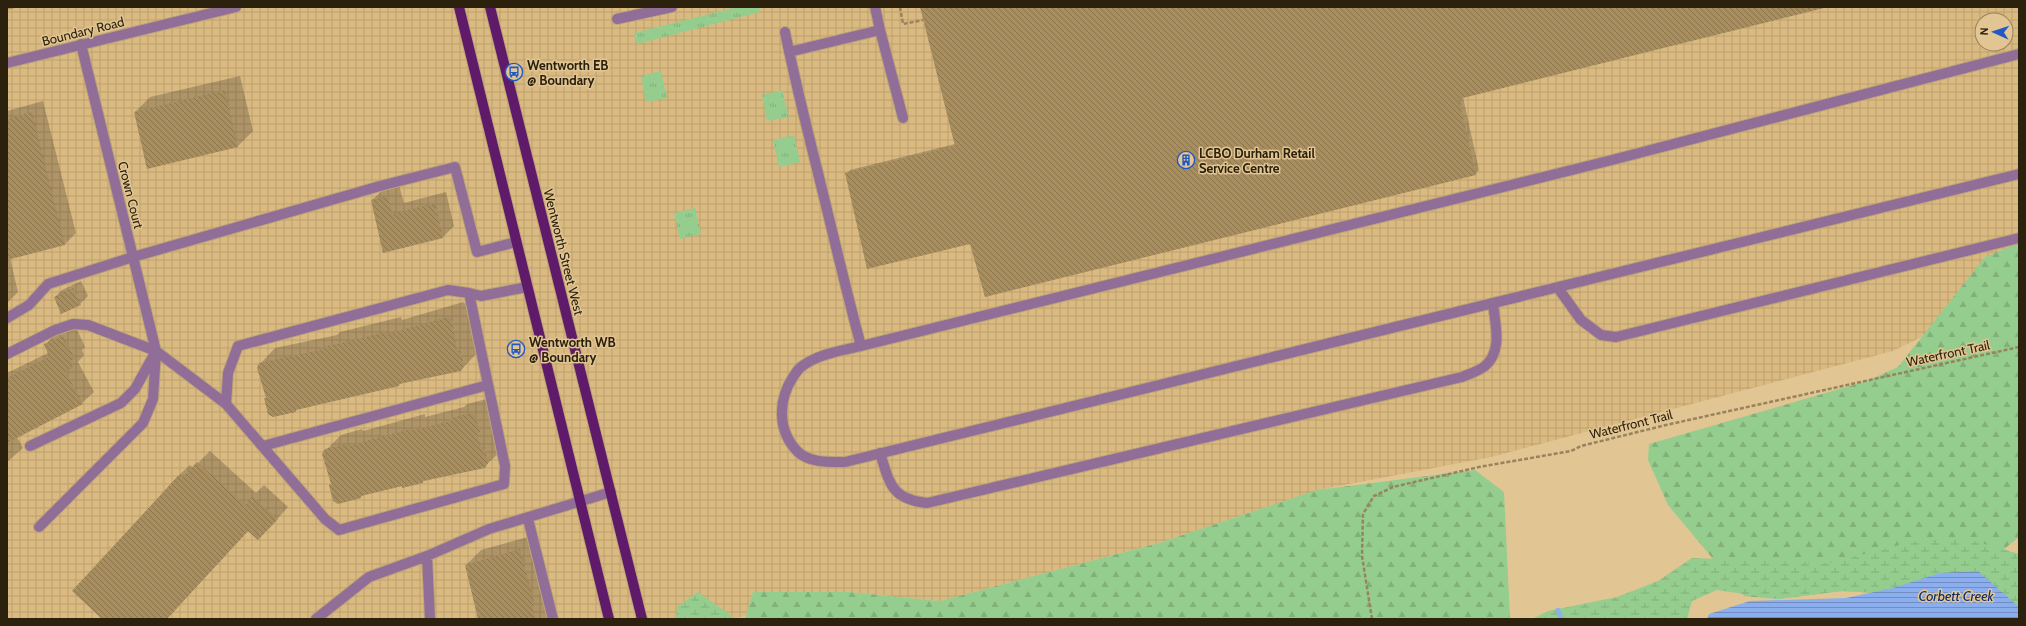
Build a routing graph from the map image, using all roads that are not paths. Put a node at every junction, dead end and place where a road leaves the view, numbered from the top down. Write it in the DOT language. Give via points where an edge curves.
graph roads {
  1 [pos="236,7"];
  2 [pos="459,7"];
  3 [pos="490,7"];
  4 [pos="672,7"];
  5 [pos="875,7"];
  6 [pos="617,19"];
  7 [pos="880,30"];
  8 [pos="785,32"];
  9 [pos="81,44"];
  10 [pos="789,52"];
  11 [pos="2019,54"];
  12 [pos="7,63"];
  13 [pos="903,118"];
  14 [pos="2019,174"];
  15 [pos="2019,238"];
  16 [pos="516,242"];
  17 [pos="133,257"];
  18 [pos="527,287"];
  19 [pos="1558,288"];
  20 [pos="469,293"];
  21 [pos="1493,303"];
  22 [pos="7,318"];
  23 [pos="861,346"];
  24 [pos="156,351"];
  25 [pos="7,354"];
  26 [pos="488,385"];
  27 [pos="226,404"];
  28 [pos="30,446"];
  29 [pos="263,446"];
  30 [pos="880,453"];
  31 [pos="611,492"];
  32 [pos="580,502"];
  33 [pos="528,518"];
  34 [pos="39,527"];
  35 [pos="427,556"];
  36 [pos="316,619"];
  37 [pos="430,619"];
  38 [pos="553,619"];
  39 [pos="609,619"];
  40 [pos="642,619"];
  1 -- 9 [label="street, Boundary Road"];
  2 -- 16 [label="main road"];
  3 -- 31 [label="main road, Wentworth Street West"];
  4 -- 6 [label="street"];
  5 -- 7 [label="street"];
  7 -- 10 [label="street"];
  7 -- 13 [label="street"];
  8 -- 10 [label="street"];
  9 -- 12 [label="street, Boundary Road"];
  9 -- 17 [label="street, Crown Court"];
  10 -- 23 [label="street" via="838,263"];
  11 -- 23 [label="street" via="1612,160"];
  14 -- 19 [label="street"];
  15 -- 19 [label="street" via="1616,337 1601,335 1581,320"];
  16 -- 17 [label="street" via="477,252 455,167"];
  16 -- 18 [label="main road"];
  17 -- 22 [label="street" via="48,284 29,305"];
  17 -- 24 [label="street, Crown Court"];
  18 -- 20 [label="street" via="481,296"];
  18 -- 32 [label="main road"];
  19 -- 21 [label="street"];
  20 -- 26 [label="street"];
  20 -- 27 [label="street" via="448,290 238,346 228,373"];
  21 -- 30 [label="street"];
  21 -- 30 [label="street" via="1497,346 1493,358 1484,367 1462,377 927,503 912,501 895,492"];
  23 -- 30 [label="street" via="821,355 800,367 786,387 780,414 785,433 799,453 820,462 845,462"];
  24 -- 25 [label="street" via="88,325 73,324"];
  24 -- 27 [label="street"];
  24 -- 28 [label="street" via="135,389 121,403"];
  24 -- 34 [label="street, Crown Court" via="153,398 144,423"];
  26 -- 29 [label="street"];
  26 -- 29 [label="street" via="505,466 504,484 339,530 325,519"];
  27 -- 29 [label="street"];
  31 -- 32 [label="street"];
  31 -- 40 [label="main road, Wentworth Street West"];
  32 -- 33 [label="street"];
  32 -- 39 [label="main road"];
  33 -- 35 [label="street" via="489,529"];
  33 -- 38 [label="street"];
  35 -- 36 [label="street" via="369,577"];
  35 -- 37 [label="street"];
}
